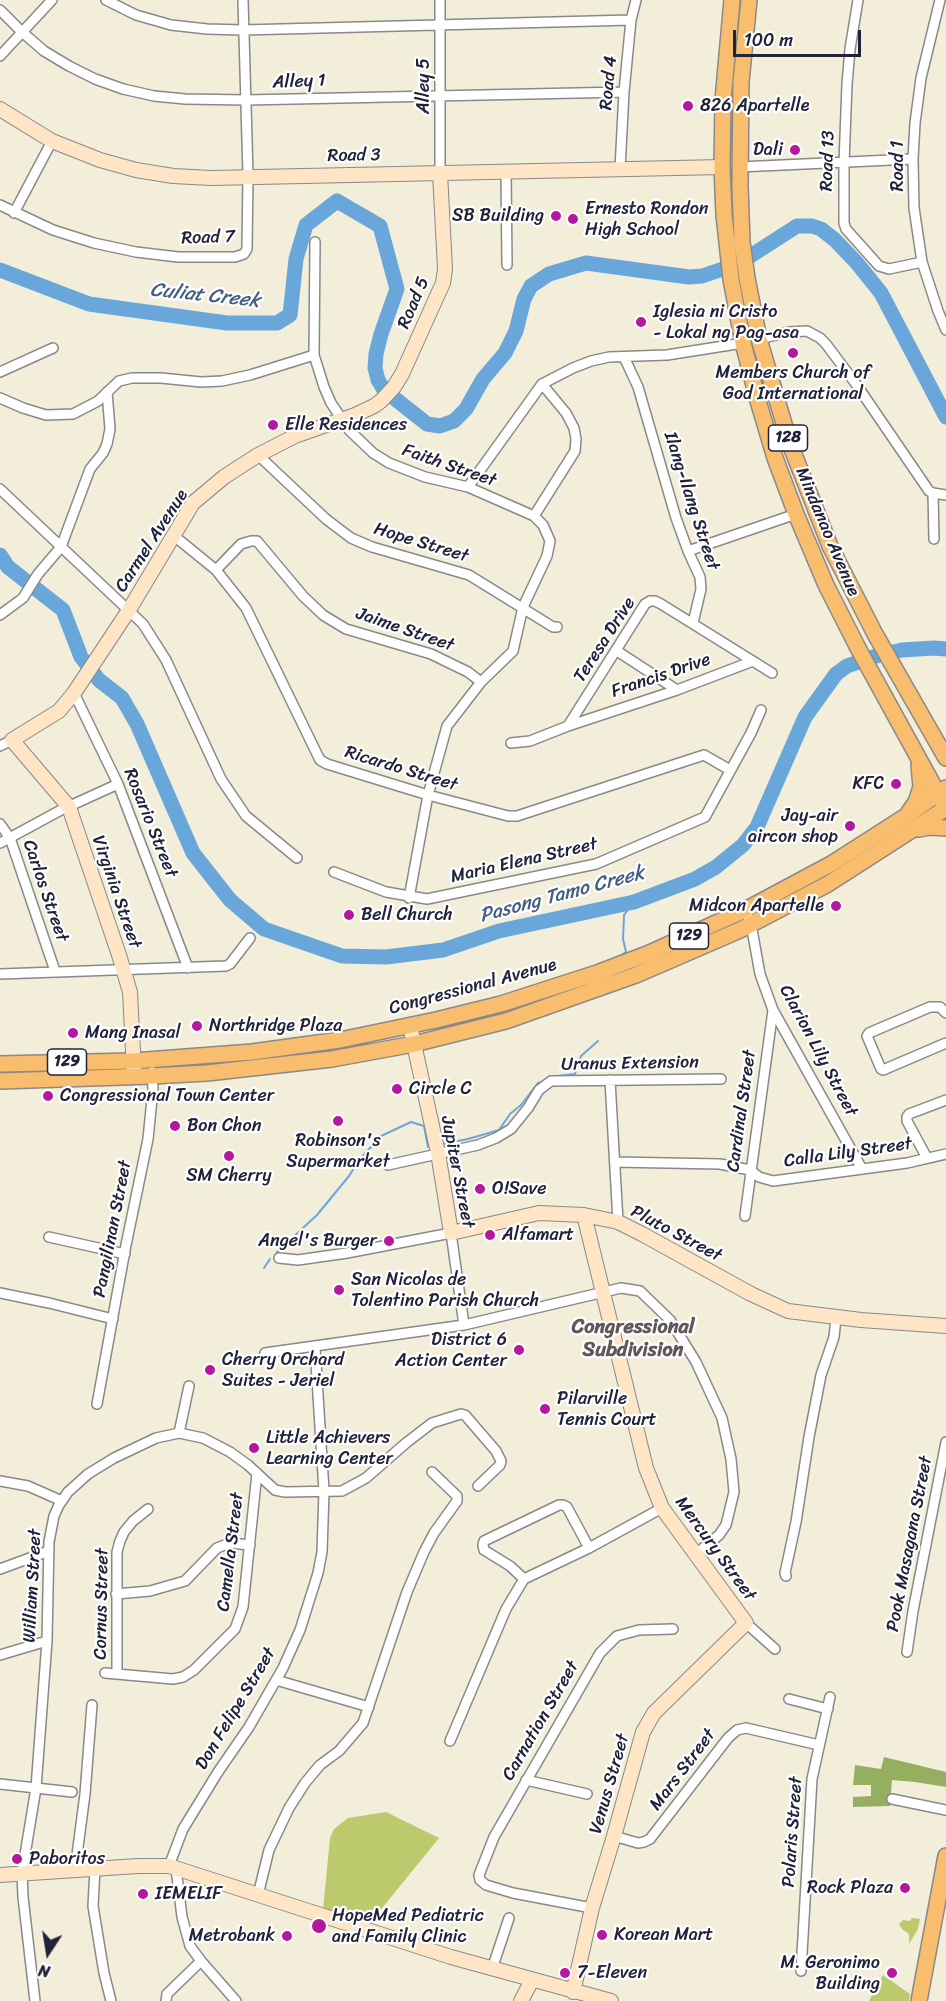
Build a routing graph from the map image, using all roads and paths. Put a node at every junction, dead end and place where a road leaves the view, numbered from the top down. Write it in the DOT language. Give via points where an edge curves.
graph roads {
  1 [pos="52,0"];
  2 [pos="106,0"];
  3 [pos="243,0"];
  4 [pos="440,0"];
  5 [pos="636,0"];
  6 [pos="732,0"];
  7 [pos="749,0"];
  8 [pos="858,0"];
  9 [pos="940,0"];
  10 [pos="0,10"];
  11 [pos="631,20"];
  12 [pos="440,24"];
  13 [pos="243,30"];
  14 [pos="22,32"];
  15 [pos="0,56"];
  16 [pos="624,92"];
  17 [pos="441,94"];
  18 [pos="246,100"];
  19 [pos="0,109"];
  20 [pos="52,141"];
  21 [pos="913,159"];
  22 [pos="844,163"];
  23 [pos="722,167"];
  24 [pos="739,167"];
  25 [pos="620,168"];
  26 [pos="506,171"];
  27 [pos="440,172"];
  28 [pos="248,176"];
  29 [pos="0,205"];
  30 [pos="14,213"];
  31 [pos="315,242"];
  32 [pos="734,243"];
  33 [pos="922,261"];
  34 [pos="507,265"];
  35 [pos="739,279"];
  36 [pos="946,330"];
  37 [pos="759,339"];
  38 [pos="743,343"];
  39 [pos="53,348"];
  40 [pos="314,355"];
  41 [pos="624,357"];
  42 [pos="0,372"];
  43 [pos="542,384"];
  44 [pos="107,392"];
  45 [pos="0,398"];
  46 [pos="381,401"];
  47 [pos="340,420"];
  48 [pos="258,455"];
  49 [pos="468,487"];
  50 [pos="0,489"];
  51 [pos="933,493"];
  52 [pos="946,495"];
  53 [pos="796,514"];
  54 [pos="534,516"];
  55 [pos="173,536"];
  56 [pos="934,539"];
  57 [pos="830,546"];
  58 [pos="61,547"];
  59 [pos="688,551"];
  60 [pos="811,552"];
  61 [pos="216,570"];
  62 [pos="523,607"];
  63 [pos="129,610"];
  64 [pos="0,615"];
  65 [pos="693,623"];
  66 [pos="556,627"];
  67 [pos="617,651"];
  68 [pos="753,661"];
  69 [pos="772,672"];
  70 [pos="481,682"];
  71 [pos="677,690"];
  72 [pos="74,693"];
  73 [pos="762,710"];
  74 [pos="568,726"];
  75 [pos="6,743"];
  76 [pos="511,743"];
  77 [pos="944,751"];
  78 [pos="917,756"];
  79 [pos="730,770"];
  80 [pos="118,784"];
  81 [pos="942,791"];
  82 [pos="428,795"];
  83 [pos="69,807"];
  84 [pos="946,808"];
  85 [pos="906,816"];
  86 [pos="0,824"];
  87 [pos="946,828"];
  88 [pos="910,832"];
  89 [pos="10,838"];
  90 [pos="0,843"];
  91 [pos="297,858"];
  92 [pos="334,872"];
  93 [pos="409,897"];
  94 [pos="748,917"];
  95 [pos="250,938"];
  96 [pos="188,968"];
  97 [pos="123,969"];
  98 [pos="55,971"];
  99 [pos="0,974"];
  100 [pos="773,1010"];
  101 [pos="946,1012"];
  102 [pos="410,1026"];
  103 [pos="946,1043"];
  104 [pos="414,1044"];
  105 [pos="151,1060"];
  106 [pos="133,1061"];
  107 [pos="0,1064"];
  108 [pos="153,1076"];
  109 [pos="134,1077"];
  110 [pos="721,1079"];
  111 [pos="610,1080"];
  112 [pos="0,1081"];
  113 [pos="946,1100"];
  114 [pos="438,1153"];
  115 [pos="946,1154"];
  116 [pos="927,1158"];
  117 [pos="615,1162"];
  118 [pos="388,1165"];
  119 [pos="862,1169"];
  120 [pos="750,1170"];
  121 [pos="584,1215"];
  122 [pos="745,1216"];
  123 [pos="618,1222"];
  124 [pos="450,1233"];
  125 [pos="49,1237"];
  126 [pos="125,1254"];
  127 [pos="279,1258"];
  128 [pos="603,1292"];
  129 [pos="0,1293"];
  130 [pos="836,1318"];
  131 [pos="113,1319"];
  132 [pos="464,1325"];
  133 [pos="946,1326"];
  134 [pos="315,1347"];
  135 [pos="265,1353"];
  136 [pos="189,1386"];
  137 [pos="97,1404"];
  138 [pos="179,1433"];
  139 [pos="946,1442"];
  140 [pos="432,1472"];
  141 [pos="257,1473"];
  142 [pos="0,1481"];
  143 [pos="478,1486"];
  144 [pos="324,1491"];
  145 [pos="62,1501"];
  146 [pos="662,1508"];
  147 [pos="147,1509"];
  148 [pos="250,1545"];
  149 [pos="589,1548"];
  150 [pos="49,1551"];
  151 [pos="696,1554"];
  152 [pos="0,1569"];
  153 [pos="786,1576"];
  154 [pos="524,1579"];
  155 [pos="116,1594"];
  156 [pos="746,1623"];
  157 [pos="673,1629"];
  158 [pos="47,1641"];
  159 [pos="775,1649"];
  160 [pos="907,1652"];
  161 [pos="0,1655"];
  162 [pos="105,1673"];
  163 [pos="117,1674"];
  164 [pos="276,1680"];
  165 [pos="830,1697"];
  166 [pos="789,1699"];
  167 [pos="92,1705"];
  168 [pos="369,1707"];
  169 [pos="828,1709"];
  170 [pos="450,1741"];
  171 [pos="819,1745"];
  172 [pos="526,1780"];
  173 [pos="0,1784"];
  174 [pos="36,1788"];
  175 [pos="72,1792"];
  176 [pos="587,1794"];
  177 [pos="892,1799"];
  178 [pos="946,1810"];
  179 [pos="614,1836"];
  180 [pos="946,1856"];
  181 [pos="173,1867"];
  182 [pos="95,1869"];
  183 [pos="75,1870"];
  184 [pos="22,1873"];
  185 [pos="0,1875"];
  186 [pos="258,1895"];
  187 [pos="592,1908"];
  188 [pos="509,1918"];
  189 [pos="201,1961"];
  190 [pos="492,1970"];
  191 [pos="801,1971"];
  192 [pos="532,1980"];
  193 [pos="573,1992"];
  194 [pos="35,2001"];
  195 [pos="111,2001"];
  196 [pos="166,2001"];
  197 [pos="236,2001"];
  198 [pos="521,2001"];
  199 [pos="611,2001"];
  200 [pos="919,2001"];
  1 -- 14 [label="street"];
  2 -- 13 [label="street" via="136,15 171,25"];
  3 -- 13 [label="street, Road 7"];
  4 -- 12 [label="street, Alley 5"];
  5 -- 11 [label="street, Road 4"];
  6 -- 23 [label="main road, Mindanao Avenue / 128" via="723,100"];
  7 -- 24 [label="main road, Mindanao Avenue / 128" via="741,82"];
  8 -- 22 [label="street, Road 13" via="850,49"];
  9 -- 21 [label="street, Road 1" via="921,78"];
  10 -- 14 [label="street, Alley 1"];
  11 -- 12 [label="street"];
  11 -- 16 [label="street, Road 4"];
  12 -- 13 [label="street"];
  12 -- 17 [label="street, Alley 5"];
  13 -- 18 [label="street, Road 7"];
  14 -- 15 [label="street"];
  14 -- 18 [label="street, Alley 1" via="69,66 123,89 185,99"];
  16 -- 17 [label="street, Alley 1"];
  16 -- 25 [label="street, Road 4"];
  17 -- 18 [label="street, Alley 1"];
  17 -- 27 [label="street, Alley 5"];
  18 -- 28 [label="street, Road 7"];
  19 -- 20 [label="street, Road 3"];
  20 -- 28 [label="street, Road 3" via="136,170 173,176"];
  20 -- 30 [label="street"];
  21 -- 22 [label="street"];
  21 -- 33 [label="street, Road 1"];
  22 -- 24 [label="street"];
  22 -- 33 [label="street, Road 13" via="846,229 879,266 889,269"];
  23 -- 25 [label="street, Road 3"];
  23 -- 32 [label="main road, Mindanao Avenue / 128"];
  24 -- 32 [label="main road, Mindanao Avenue / 128"];
  25 -- 26 [label="street, Road 3"];
  26 -- 27 [label="street, Road 3"];
  26 -- 34 [label="street"];
  27 -- 28 [label="street, Road 3"];
  27 -- 46 [label="street, Road 5" via="443,283 402,374"];
  28 -- 30 [label="street, Road 7" via="247,249 235,257 136,252 53,230"];
  29 -- 30 [label="street, Road 7"];
  31 -- 40 [label="street, Faith Street"];
  32 -- 35 [label="main road, Mindanao Avenue / 128"];
  33 -- 36 [label="street, Road 1"];
  35 -- 37 [label="main road, Mindanao Avenue / 128"];
  35 -- 38 [label="main road, Mindanao Avenue / 128"];
  37 -- 51 [label="street" via="800,331 820,338"];
  37 -- 57 [label="main road, Mindanao Avenue / 128" via="790,444"];
  38 -- 41 [label="street" via="667,356"];
  38 -- 53 [label="main road, Mindanao Avenue / 128" via="775,458"];
  39 -- 42 [label="street"];
  40 -- 44 [label="street" via="222,381 132,378 119,381"];
  40 -- 47 [label="street, Faith Street"];
  41 -- 43 [label="street" via="591,361"];
  41 -- 59 [label="street, Ilang-Ilang Street" via="638,387"];
  43 -- 49 [label="street"];
  43 -- 54 [label="street" via="566,413 573,428 575,451"];
  44 -- 45 [label="street" via="85,409 63,415 46,415"];
  44 -- 58 [label="street" via="107,444 90,469"];
  46 -- 47 [label="street, Carmel Avenue"];
  47 -- 48 [label="street, Carmel Avenue"];
  47 -- 49 [label="street, Faith Street" via="389,463"];
  48 -- 55 [label="street, Carmel Avenue" via="194,503"];
  48 -- 62 [label="street, Hope Street" via="351,538 469,574"];
  49 -- 54 [label="street, Faith Street"];
  50 -- 58 [label="street"];
  51 -- 52 [label="street"];
  51 -- 56 [label="street"];
  53 -- 59 [label="street"];
  53 -- 60 [label="main road, Mindanao Avenue / 128"];
  54 -- 62 [label="street" via="550,541"];
  55 -- 61 [label="street, Ricardo Street"];
  55 -- 63 [label="street, Carmel Avenue"];
  57 -- 60 [label="main road"];
  57 -- 77 [label="main road, Mindanao Avenue / 128" via="897,674"];
  58 -- 63 [label="street"];
  58 -- 64 [label="street" via="23,598"];
  59 -- 65 [label="street, Ilang-Ilang Street" via="701,589"];
  60 -- 78 [label="main road, Mindanao Avenue / 128"];
  61 -- 70 [label="street, Jaime Street" via="241,544 257,541 323,615 346,629 430,654"];
  61 -- 82 [label="street, Ricardo Street" via="246,608 320,760"];
  62 -- 66 [label="street, Hope Street"];
  62 -- 70 [label="street" via="513,651"];
  63 -- 72 [label="street, Carmel Avenue"];
  63 -- 91 [label="street" via="166,660 221,779 246,816"];
  65 -- 67 [label="street, Teresa Drive" via="650,601"];
  65 -- 68 [label="street, Teresa Drive"];
  67 -- 71 [label="street"];
  67 -- 74 [label="street, Teresa Drive"];
  68 -- 69 [label="street, Teresa Drive"];
  68 -- 71 [label="street, Francis Drive"];
  70 -- 82 [label="street" via="447,726"];
  71 -- 74 [label="street, Francis Drive"];
  72 -- 75 [label="street, Carmel Avenue" via="59,711"];
  72 -- 80 [label="street, Rosario Street"];
  73 -- 79 [label="street, Maria Elena Street"];
  74 -- 76 [label="street, Francis Drive" via="530,741"];
  75 -- 83 [label="street, Virginia Street"];
  78 -- 81 [label="main road, Mindanao Avenue / 128"];
  78 -- 85 [label="main road" via="921,787"];
  79 -- 82 [label="street, Ricardo Street" via="704,755 517,816"];
  79 -- 93 [label="street, Maria Elena Street" via="705,817 596,864 436,898"];
  80 -- 83 [label="street"];
  80 -- 96 [label="street, Rosario Street"];
  81 -- 84 [label="main road, Mindanao Avenue / 128"];
  81 -- 85 [label="main road, Congressional Avenue / 129"];
  82 -- 93 [label="street"];
  83 -- 89 [label="street"];
  83 -- 97 [label="street, Virginia Street"];
  84 -- 88 [label="main road, Congressional Avenue / 129"];
  85 -- 94 [label="main road, Congressional Avenue / 129"];
  86 -- 89 [label="street, Carlos Street"];
  87 -- 88 [label="main road"];
  88 -- 94 [label="main road, Congressional Avenue / 129" via="828,884"];
  89 -- 90 [label="street"];
  89 -- 98 [label="street, Carlos Street"];
  92 -- 93 [label="street, Maria Elena Street" via="372,888"];
  94 -- 100 [label="street, Clarion Lily Street" via="760,974"];
  94 -- 102 [label="main road, Congressional Avenue / 129" via="501,1004"];
  94 -- 104 [label="main road, Congressional Avenue / 129" via="664,964 506,1021"];
  95 -- 96 [label="street" via="226,966"];
  96 -- 97 [label="street"];
  97 -- 98 [label="street"];
  97 -- 106 [label="street, Virginia Street" via="130,992"];
  98 -- 99 [label="street"];
  100 -- 119 [label="street, Clarion Lily Street"];
  100 -- 120 [label="street, Cardinal Street"];
  101 -- 103 [label="street" via="930,1007 867,1036 883,1070"];
  102 -- 104 [label="street, Jupiter Street"];
  102 -- 105 [label="main road, Congressional Avenue / 129" via="261,1051"];
  104 -- 108 [label="main road, Congressional Avenue / 129" via="332,1059"];
  104 -- 114 [label="street, Jupiter Street"];
  105 -- 106 [label="main road, Congressional Avenue / 129"];
  105 -- 108 [label="street, Pangilinan Street"];
  106 -- 107 [label="main road, Congressional Avenue / 129"];
  106 -- 109 [label="street, Virginia Street"];
  108 -- 109 [label="main road, Congressional Avenue / 129"];
  108 -- 126 [label="street, Pangilinan Street" via="148,1139"];
  109 -- 112 [label="main road, Congressional Avenue / 129"];
  110 -- 111 [label="street, Uranus Extension"];
  111 -- 114 [label="street, Uranus Extension" via="548,1082 511,1129 478,1145"];
  111 -- 117 [label="street"];
  113 -- 116 [label="street" via="908,1117"];
  114 -- 118 [label="street, Uranus Extension"];
  114 -- 124 [label="street, Jupiter Street"];
  115 -- 116 [label="street, Calla Lily Street"];
  116 -- 119 [label="street, Calla Lily Street"];
  117 -- 120 [label="street, Calla Lily Street" via="720,1164"];
  117 -- 123 [label="street"];
  119 -- 120 [label="street, Calla Lily Street" via="773,1181"];
  120 -- 122 [label="street, Cardinal Street"];
  121 -- 123 [label="street, Pluto Street"];
  121 -- 124 [label="street, Pluto Street" via="539,1213"];
  121 -- 128 [label="street, Mercury Street"];
  123 -- 130 [label="street, Pluto Street" via="771,1305"];
  124 -- 127 [label="street, Pluto Street" via="369,1250 298,1260"];
  124 -- 132 [label="street, Jupiter Street"];
  125 -- 126 [label="street"];
  126 -- 131 [label="street, Pangilinan Street"];
  128 -- 132 [label="street"];
  128 -- 146 [label="street, Mercury Street" via="646,1468"];
  128 -- 151 [label="street" via="621,1288 640,1291 670,1320 696,1362 722,1418 731,1459 732,1504 719,1535"];
  129 -- 131 [label="street"];
  130 -- 133 [label="street, Pluto Street"];
  130 -- 153 [label="street" via="821,1375"];
  131 -- 137 [label="street, Pangilinan Street"];
  132 -- 134 [label="street"];
  134 -- 135 [label="street"];
  134 -- 144 [label="street, Don Felipe Street"];
  136 -- 138 [label="street"];
  138 -- 141 [label="street" via="211,1442"];
  138 -- 145 [label="street, William Street" via="156,1438 114,1458 80,1480"];
  139 -- 160 [label="street, Pook Masagana Street"];
  140 -- 168 [label="street" via="457,1499 424,1552 407,1592"];
  141 -- 144 [label="street" via="275,1490"];
  141 -- 148 [label="street, Camella Street"];
  142 -- 145 [label="street" via="28,1486"];
  143 -- 144 [label="street" via="501,1461 461,1414 432,1423 366,1478 342,1491"];
  144 -- 164 [label="street, Don Felipe Street" via="318,1573 300,1630"];
  145 -- 150 [label="street, William Street" via="52,1524"];
  146 -- 149 [label="street"];
  146 -- 151 [label="street, Mercury Street"];
  147 -- 155 [label="street, Cornus Street" via="120,1540"];
  148 -- 155 [label="street" via="221,1546 185,1581 143,1592"];
  148 -- 163 [label="street, Camella Street" via="239,1622 194,1670 173,1679"];
  149 -- 154 [label="street"];
  149 -- 154 [label="street" via="563,1505 484,1541 484,1550"];
  150 -- 152 [label="street"];
  150 -- 158 [label="street, William Street"];
  151 -- 156 [label="street, Mercury Street"];
  154 -- 170 [label="street" via="506,1609"];
  155 -- 163 [label="street, Cornus Street"];
  156 -- 159 [label="street, Mercury Street"];
  156 -- 179 [label="street, Venus Street" via="648,1722"];
  157 -- 172 [label="street, Carnation Street" via="639,1630 617,1636 600,1653"];
  158 -- 161 [label="street"];
  158 -- 174 [label="street, William Street"];
  162 -- 163 [label="street, Camella Street"];
  164 -- 168 [label="street"];
  164 -- 181 [label="street, Don Felipe Street" via="183,1829"];
  165 -- 169 [label="street, Polaris Street"];
  166 -- 169 [label="street"];
  167 -- 183 [label="street"];
  168 -- 186 [label="street" via="363,1723 339,1751 320,1765 289,1808 269,1850"];
  169 -- 171 [label="street, Polaris Street"];
  171 -- 179 [label="street, Mars Street" via="746,1728 737,1730 650,1839 638,1843"];
  171 -- 191 [label="street, Polaris Street" via="812,1779"];
  172 -- 176 [label="street"];
  172 -- 187 [label="street, Carnation Street" via="494,1837 480,1880 486,1885"];
  173 -- 174 [label="street"];
  174 -- 175 [label="street"];
  174 -- 184 [label="street, William Street"];
  177 -- 178 [label="street"];
  179 -- 187 [label="street, Venus Street"];
  180 -- 200 [label="main road"];
  181 -- 182 [label="street"];
  181 -- 186 [label="street"];
  181 -- 189 [label="street" via="185,1933"];
  182 -- 183 [label="street"];
  182 -- 195 [label="street" via="93,1906"];
  183 -- 184 [label="street"];
  184 -- 185 [label="street"];
  184 -- 194 [label="street, William Street"];
  186 -- 190 [label="street"];
  187 -- 193 [label="street, Venus Street"];
  188 -- 190 [label="street"];
  189 -- 196 [label="street" via="167,1994"];
  189 -- 197 [label="street"];
  190 -- 192 [label="street"];
  192 -- 193 [label="street"];
  192 -- 198 [label="street"];
  193 -- 199 [label="street"];
}
